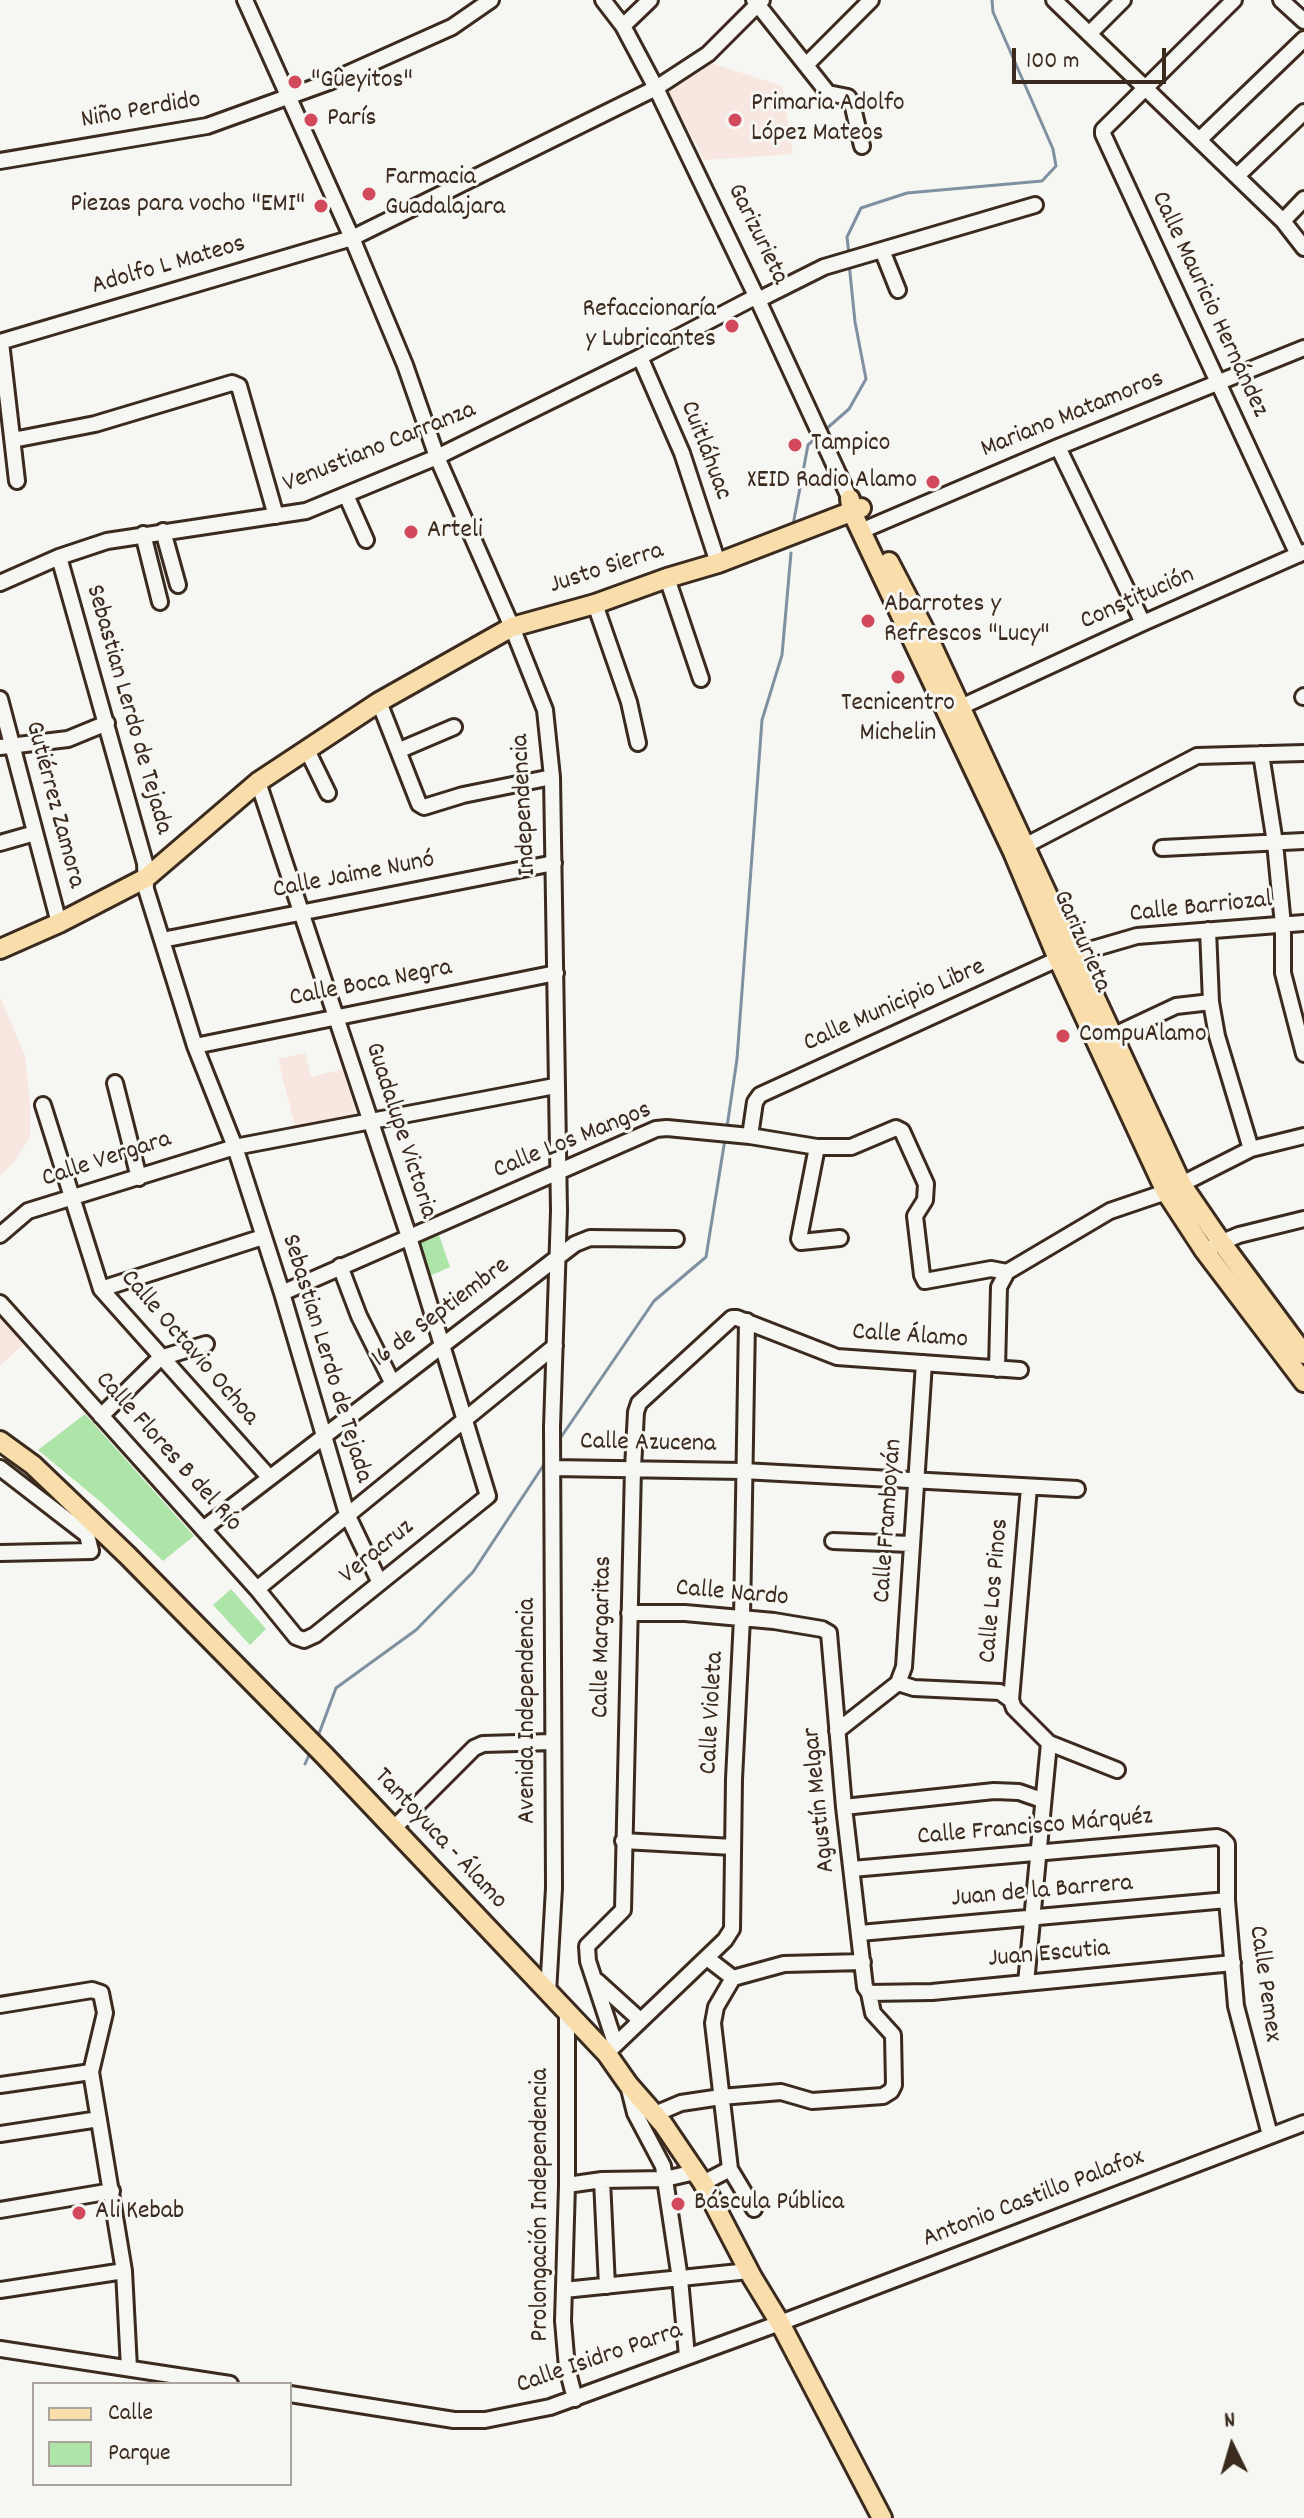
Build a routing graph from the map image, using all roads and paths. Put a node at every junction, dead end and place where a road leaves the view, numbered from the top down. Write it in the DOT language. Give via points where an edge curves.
graph roads {
  1 [pos="247,0"];
  2 [pos="491,0"];
  3 [pos="603,0"];
  4 [pos="650,0"];
  5 [pos="871,0"];
  6 [pos="1054,0"];
  7 [pos="1123,0"];
  8 [pos="1234,0"];
  9 [pos="1281,0"];
  10 [pos="758,1"];
  11 [pos="1304,21"];
  12 [pos="623,26"];
  13 [pos="1089,34"];
  14 [pos="1304,39"];
  15 [pos="806,65"];
  16 [pos="1147,87"];
  17 [pos="656,88"];
  18 [pos="288,98"];
  19 [pos="1304,112"];
  20 [pos="1199,140"];
  21 [pos="862,146"];
  22 [pos="0,161"];
  23 [pos="1237,176"];
  24 [pos="1304,199"];
  25 [pos="1035,205"];
  26 [pos="1283,221"];
  27 [pos="352,238"];
  28 [pos="1304,248"];
  29 [pos="882,250"];
  30 [pos="898,290"];
  31 [pos="758,298"];
  32 [pos="0,342"];
  33 [pos="1304,348"];
  34 [pos="640,357"];
  35 [pos="1217,383"];
  36 [pos="12,436"];
  37 [pos="1058,447"];
  38 [pos="437,457"];
  39 [pos="17,481"];
  40 [pos="346,495"];
  41 [pos="854,506"];
  42 [pos="276,516"];
  43 [pos="866,529"];
  44 [pos="163,531"];
  45 [pos="143,534"];
  46 [pos="366,540"];
  47 [pos="1301,554"];
  48 [pos="59,557"];
  49 [pos="718,563"];
  50 [pos="667,578"];
  51 [pos="0,583"];
  52 [pos="178,585"];
  53 [pos="160,602"];
  54 [pos="595,604"];
  55 [pos="1143,623"];
  56 [pos="512,627"];
  57 [pos="701,679"];
  58 [pos="0,699"];
  59 [pos="379,702"];
  60 [pos="954,710"];
  61 [pos="107,723"];
  62 [pos="454,727"];
  63 [pos="638,743"];
  64 [pos="6,745"];
  65 [pos="307,750"];
  66 [pos="400,750"];
  67 [pos="1304,753"];
  68 [pos="1261,754"];
  69 [pos="552,777"];
  70 [pos="258,782"];
  71 [pos="328,793"];
  72 [pos="35,833"];
  73 [pos="1304,841"];
  74 [pos="0,843"];
  75 [pos="1275,843"];
  76 [pos="1162,848"];
  77 [pos="1019,849"];
  78 [pos="554,863"];
  79 [pos="146,878"];
  80 [pos="302,911"];
  81 [pos="59,923"];
  82 [pos="1304,923"];
  83 [pos="1283,925"];
  84 [pos="1208,930"];
  85 [pos="162,940"];
  86 [pos="0,949"];
  87 [pos="1067,956"];
  88 [pos="556,973"];
  89 [pos="1211,1002"];
  90 [pos="336,1016"];
  91 [pos="1112,1036"];
  92 [pos="195,1046"];
  93 [pos="1304,1054"];
  94 [pos="115,1083"];
  95 [pos="555,1086"];
  96 [pos="43,1105"];
  97 [pos="371,1122"];
  98 [pos="746,1136"];
  99 [pos="1304,1136"];
  100 [pos="235,1147"];
  101 [pos="817,1147"];
  102 [pos="1251,1149"];
  103 [pos="558,1173"];
  104 [pos="139,1178"];
  105 [pos="1174,1188"];
  106 [pos="73,1197"];
  107 [pos="1304,1219"];
  108 [pos="0,1235"];
  109 [pos="263,1237"];
  110 [pos="409,1237"];
  111 [pos="840,1238"];
  112 [pos="676,1239"];
  113 [pos="1212,1246"];
  114 [pos="558,1255"];
  115 [pos="340,1266"];
  116 [pos="1007,1272"];
  117 [pos="101,1289"];
  118 [pos="282,1293"];
  119 [pos="0,1303"];
  120 [pos="732,1318"];
  121 [pos="747,1321"];
  122 [pos="1297,1334"];
  123 [pos="1271,1340"];
  124 [pos="206,1344"];
  125 [pos="443,1344"];
  126 [pos="555,1346"];
  127 [pos="1304,1354"];
  128 [pos="160,1358"];
  129 [pos="924,1363"];
  130 [pos="997,1369"];
  131 [pos="1020,1370"];
  132 [pos="392,1382"];
  133 [pos="1304,1382"];
  134 [pos="101,1416"];
  135 [pos="466,1417"];
  136 [pos="552,1427"];
  137 [pos="324,1435"];
  138 [pos="0,1441"];
  139 [pos="552,1464"];
  140 [pos="0,1468"];
  141 [pos="633,1468"];
  142 [pos="743,1471"];
  143 [pos="269,1477"];
  144 [pos="917,1480"];
  145 [pos="1029,1487"];
  146 [pos="1077,1489"];
  147 [pos="488,1496"];
  148 [pos="347,1514"];
  149 [pos="203,1529"];
  150 [pos="833,1541"];
  151 [pos="911,1544"];
  152 [pos="0,1553"];
  153 [pos="379,1581"];
  154 [pos="257,1589"];
  155 [pos="629,1613"];
  156 [pos="742,1618"];
  157 [pos="829,1633"];
  158 [pos="296,1637"];
  159 [pos="898,1683"];
  160 [pos="1011,1700"];
  161 [pos="837,1731"];
  162 [pos="552,1742"];
  163 [pos="1049,1743"];
  164 [pos="1117,1770"];
  165 [pos="1042,1800"];
  166 [pos="844,1807"];
  167 [pos="393,1829"];
  168 [pos="1222,1839"];
  169 [pos="623,1841"];
  170 [pos="733,1847"];
  171 [pos="1039,1852"];
  172 [pos="852,1869"];
  173 [pos="1227,1900"];
  174 [pos="1032,1918"];
  175 [pos="860,1933"];
  176 [pos="707,1958"];
  177 [pos="863,1962"];
  178 [pos="1233,1963"];
  179 [pos="733,1978"];
  180 [pos="597,1981"];
  181 [pos="1026,1983"];
  182 [pos="548,1993"];
  183 [pos="869,1993"];
  184 [pos="0,2005"];
  185 [pos="567,2010"];
  186 [pos="640,2020"];
  187 [pos="611,2049"];
  188 [pos="91,2072"];
  189 [pos="628,2084"];
  190 [pos="0,2085"];
  191 [pos="721,2097"];
  192 [pos="655,2114"];
  193 [pos="99,2119"];
  194 [pos="1304,2123"];
  195 [pos="0,2134"];
  196 [pos="1270,2135"];
  197 [pos="730,2169"];
  198 [pos="699,2177"];
  199 [pos="665,2179"];
  200 [pos="602,2180"];
  201 [pos="567,2185"];
  202 [pos="112,2191"];
  203 [pos="754,2209"];
  204 [pos="0,2210"];
  205 [pos="124,2271"];
  206 [pos="749,2271"];
  207 [pos="680,2279"];
  208 [pos="607,2286"];
  209 [pos="0,2290"];
  210 [pos="564,2290"];
  211 [pos="780,2323"];
  212 [pos="0,2349"];
  213 [pos="687,2356"];
  214 [pos="129,2368"];
  215 [pos="217,2382"];
  216 [pos="292,2394"];
  217 [pos="575,2399"];
  218 [pos="882,2518"];
  1 -- 18 [label="street, Independencia"];
  2 -- 18 [label="street, Niño Perdido" via="452,27"];
  3 -- 12 [label="street, Garizurieta"];
  4 -- 12 [label="street"];
  5 -- 15 [label="street"];
  6 -- 13 [label="street"];
  7 -- 13 [label="street"];
  8 -- 16 [label="street"];
  9 -- 11 [label="street"];
  10 -- 15 [label="street"];
  10 -- 17 [label="street, Adolfo L Mateos" via="708,54"];
  12 -- 17 [label="street, Garizurieta"];
  13 -- 16 [label="street"];
  14 -- 20 [label="street"];
  15 -- 21 [label="street" via="828,93 848,97"];
  16 -- 20 [label="street"];
  16 -- 35 [label="street, Calle Mauricio Hernández" via="1103,134"];
  17 -- 27 [label="street, Adolfo L Mateos"];
  17 -- 31 [label="street, Garizurieta"];
  18 -- 22 [label="street, Niño Perdido" via="207,126"];
  18 -- 27 [label="street, Independencia"];
  19 -- 23 [label="street"];
  20 -- 23 [label="street"];
  23 -- 26 [label="street"];
  24 -- 26 [label="street"];
  25 -- 29 [label="street, Venustiano Carranza"];
  26 -- 28 [label="street"];
  27 -- 32 [label="street, Adolfo L Mateos"];
  27 -- 38 [label="street, Independencia"];
  29 -- 30 [label="street"];
  29 -- 31 [label="street, Venustiano Carranza" via="824,267"];
  31 -- 34 [label="street, Venustiano Carranza"];
  31 -- 41 [label="street, Garizurieta"];
  32 -- 36 [label="street"];
  33 -- 35 [label="street, Mariano Matamoros"];
  34 -- 38 [label="street, Venustiano Carranza"];
  34 -- 49 [label="street, Cuitláhuac" via="682,453"];
  35 -- 37 [label="street, Mariano Matamoros"];
  35 -- 47 [label="street, Calle Mauricio Hernández"];
  36 -- 39 [label="street"];
  36 -- 42 [label="street" via="95,424 232,383 239,386"];
  37 -- 43 [label="street, Mariano Matamoros"];
  37 -- 55 [label="street"];
  38 -- 40 [label="street, Venustiano Carranza"];
  38 -- 56 [label="street, Independencia"];
  40 -- 42 [label="street, Venustiano Carranza"];
  40 -- 46 [label="street"];
  41 -- 43 [label="main road, Garizurieta"];
  41 -- 49 [label="main road, Justo Sierra"];
  42 -- 44 [label="street, Venustiano Carranza"];
  43 -- 60 [label="main road, Garizurieta"];
  44 -- 45 [label="street, Venustiano Carranza"];
  44 -- 52 [label="street"];
  45 -- 48 [label="street, Venustiano Carranza"];
  45 -- 53 [label="street"];
  47 -- 55 [label="street, Constitución"];
  48 -- 51 [label="street, Venustiano Carranza"];
  48 -- 61 [label="street, Sebastian Lerdo de Tejada"];
  49 -- 50 [label="main road, Justo Sierra"];
  50 -- 54 [label="main road, Justo Sierra"];
  50 -- 57 [label="street"];
  54 -- 56 [label="main road, Justo Sierra"];
  54 -- 63 [label="street"];
  55 -- 60 [label="street, Constitución"];
  56 -- 59 [label="main road, Justo Sierra"];
  56 -- 69 [label="street, Independencia" via="545,710"];
  58 -- 64 [label="street, Gutiérrez Zamora"];
  59 -- 65 [label="main road, Justo Sierra"];
  59 -- 66 [label="street"];
  60 -- 77 [label="main road, Garizurieta"];
  61 -- 64 [label="street" via="68,739"];
  61 -- 79 [label="street, Sebastian Lerdo de Tejada"];
  62 -- 66 [label="street"];
  64 -- 72 [label="street, Gutiérrez Zamora"];
  65 -- 70 [label="main road, Justo Sierra"];
  65 -- 71 [label="street"];
  66 -- 69 [label="street" via="424,807"];
  67 -- 68 [label="street"];
  68 -- 75 [label="street"];
  68 -- 77 [label="street" via="1197,756"];
  69 -- 78 [label="street, Independencia"];
  70 -- 79 [label="main road, Justo Sierra"];
  70 -- 80 [label="street, Guadalupe Victoria"];
  72 -- 74 [label="street"];
  72 -- 81 [label="street, Gutiérrez Zamora"];
  73 -- 75 [label="street"];
  75 -- 76 [label="street"];
  75 -- 83 [label="street"];
  77 -- 87 [label="main road, Garizurieta"];
  78 -- 80 [label="street, Calle Jaime Nunó"];
  78 -- 88 [label="street, Independencia"];
  79 -- 81 [label="main road, Justo Sierra"];
  79 -- 85 [label="street, Sebastian Lerdo de Tejada"];
  80 -- 85 [label="street, Calle Jaime Nunó"];
  80 -- 90 [label="street, Guadalupe Victoria"];
  81 -- 86 [label="main road, Justo Sierra"];
  82 -- 83 [label="street, Calle Barriozal"];
  83 -- 84 [label="street, Calle Barriozal"];
  83 -- 93 [label="street" via="1283,973"];
  84 -- 87 [label="street, Calle Barriozal" via="1137,936"];
  84 -- 89 [label="street"];
  85 -- 92 [label="street, Sebastian Lerdo de Tejada"];
  87 -- 91 [label="main road, Garizurieta"];
  87 -- 98 [label="street, Calle Municipio Libre" via="760,1095"];
  87 -- 105 [label="main road, Garizurieta"];
  88 -- 90 [label="street, Calle Boca Negra"];
  88 -- 95 [label="street, Independencia"];
  89 -- 91 [label="street" via="1176,1006"];
  89 -- 102 [label="street"];
  90 -- 92 [label="street, Calle Boca Negra"];
  90 -- 97 [label="street, Guadalupe Victoria"];
  91 -- 105 [label="main road, Garizurieta"];
  92 -- 100 [label="street, Sebastian Lerdo de Tejada"];
  94 -- 104 [label="street"];
  95 -- 97 [label="street, Calle Vergara"];
  95 -- 103 [label="street, Independencia"];
  96 -- 106 [label="street, Calle Octavio Ochoa"];
  97 -- 100 [label="street, Calle Vergara"];
  97 -- 110 [label="street, Guadalupe Victoria"];
  98 -- 101 [label="street, Calle Los Mangos"];
  98 -- 103 [label="street, Calle Los Mangos" via="656,1129"];
  99 -- 102 [label="street"];
  100 -- 104 [label="street, Calle Vergara"];
  100 -- 109 [label="street, Sebastian Lerdo de Tejada"];
  101 -- 111 [label="street" via="799,1239"];
  101 -- 116 [label="street, Calle Los Mangos" via="851,1147 896,1128 902,1131 926,1184 925,1200 915,1216 925,1281 991,1269"];
  102 -- 105 [label="street"];
  103 -- 110 [label="street, Calle Los Mangos"];
  103 -- 114 [label="street, Independencia"];
  104 -- 106 [label="street, Calle Vergara"];
  105 -- 113 [label="main road, Garizurieta"];
  105 -- 116 [label="street" via="1103,1214"];
  106 -- 108 [label="street, Calle Vergara" via="28,1211"];
  106 -- 117 [label="street, Calle Octavio Ochoa"];
  107 -- 113 [label="street"];
  109 -- 117 [label="street"];
  109 -- 118 [label="street, Sebastian Lerdo de Tejada"];
  110 -- 115 [label="street, Calle Los Mangos"];
  110 -- 125 [label="street, Guadalupe Victoria"];
  112 -- 114 [label="street, 16 de Septiembre" via="590,1238"];
  113 -- 122 [label="main road, Garizurieta"];
  113 -- 123 [label="main road, Garizurieta"];
  114 -- 125 [label="street, 16 de Septiembre"];
  114 -- 126 [label="street, Independencia"];
  115 -- 118 [label="street, Calle Los Mangos"];
  115 -- 132 [label="street"];
  116 -- 130 [label="street" via="999,1287"];
  117 -- 128 [label="street, Calle Octavio Ochoa"];
  118 -- 137 [label="street, Sebastian Lerdo de Tejada"];
  119 -- 134 [label="street, Calle Flores B del Río"];
  120 -- 121 [label="street, Calle Álamo"];
  120 -- 141 [label="street, Calle Margaritas" via="639,1403"];
  121 -- 129 [label="street, Calle Álamo" via="837,1357"];
  121 -- 142 [label="street, Calle Violeta"];
  122 -- 123 [label="street"];
  122 -- 127 [label="main road, Garizurieta"];
  123 -- 133 [label="main road, Garizurieta"];
  124 -- 128 [label="street"];
  125 -- 132 [label="street, 16 de Septiembre"];
  125 -- 135 [label="street, Guadalupe Victoria"];
  126 -- 135 [label="street"];
  126 -- 136 [label="street, Independencia"];
  128 -- 134 [label="street"];
  128 -- 143 [label="street, Calle Octavio Ochoa"];
  129 -- 130 [label="street, Calle Álamo"];
  129 -- 144 [label="street, Calle Framboyán"];
  130 -- 131 [label="street, Calle Álamo"];
  132 -- 137 [label="street, 16 de Septiembre"];
  134 -- 149 [label="street, Calle Flores B del Río"];
  135 -- 147 [label="street, Guadalupe Victoria"];
  135 -- 148 [label="street"];
  136 -- 139 [label="street, Avenida Independencia"];
  137 -- 143 [label="street, 16 de Septiembre"];
  137 -- 148 [label="street, Sebastian Lerdo de Tejada"];
  138 -- 167 [label="main road, Tantoyuca - Álamo" via="33,1465"];
  139 -- 141 [label="street, Calle Azucena"];
  139 -- 162 [label="street, Avenida Independencia"];
  140 -- 152 [label="street" via="87,1535 91,1551"];
  141 -- 142 [label="street, Calle Azucena"];
  141 -- 155 [label="street, Calle Margaritas"];
  142 -- 144 [label="street, Calle Azucena"];
  142 -- 156 [label="street, Calle Violeta"];
  143 -- 149 [label="street, 16 de Septiembre"];
  144 -- 145 [label="street, Calle Azucena"];
  144 -- 151 [label="street, Calle Framboyán"];
  145 -- 146 [label="street, Calle Azucena"];
  145 -- 160 [label="street, Calle Los Pinos"];
  147 -- 153 [label="street, Veracruz"];
  148 -- 153 [label="street, Sebastian Lerdo de Tejada"];
  148 -- 154 [label="street"];
  149 -- 154 [label="street, Calle Flores B del Río"];
  150 -- 151 [label="street"];
  151 -- 159 [label="street, Calle Framboyán" via="904,1667"];
  153 -- 158 [label="street, Veracruz" via="315,1635"];
  154 -- 158 [label="street, Calle Flores B del Río"];
  155 -- 156 [label="street, Calle Nardo"];
  155 -- 169 [label="street, Calle Margaritas"];
  156 -- 157 [label="street, Calle Nardo"];
  156 -- 170 [label="street, Calle Violeta"];
  157 -- 161 [label="street, Agustín Melgar"];
  159 -- 160 [label="street" via="989,1690"];
  159 -- 161 [label="street"];
  160 -- 163 [label="street"];
  161 -- 166 [label="street, Agustín Melgar"];
  162 -- 167 [label="street" via="474,1748"];
  162 -- 182 [label="street, Avenida Independencia" via="554,1888"];
  163 -- 164 [label="street"];
  163 -- 165 [label="street"];
  165 -- 166 [label="street" via="994,1791"];
  165 -- 171 [label="street"];
  166 -- 172 [label="street, Agustín Melgar"];
  167 -- 182 [label="main road, Tantoyuca - Álamo"];
  168 -- 171 [label="street, Calle Francisco Márquéz"];
  168 -- 173 [label="street, Calle Pemex" via="1227,1844"];
  169 -- 170 [label="street"];
  169 -- 180 [label="street, Calle Margaritas" via="623,1910 587,1946"];
  170 -- 176 [label="street, Calle Violeta" via="732,1929"];
  171 -- 172 [label="street, Calle Francisco Márquéz"];
  171 -- 174 [label="street"];
  172 -- 175 [label="street, Agustín Melgar"];
  173 -- 174 [label="street, Juan de la Barrera"];
  173 -- 178 [label="street, Calle Pemex"];
  174 -- 175 [label="street, Juan de la Barrera"];
  174 -- 181 [label="street"];
  175 -- 177 [label="street, Agustín Melgar"];
  176 -- 179 [label="street"];
  176 -- 186 [label="street, Calle Violeta"];
  177 -- 179 [label="street" via="784,1964"];
  177 -- 183 [label="street, Agustín Melgar"];
  178 -- 181 [label="street, Juan Escutia"];
  178 -- 196 [label="street, Calle Pemex" via="1236,2006"];
  179 -- 191 [label="street" via="713,2023"];
  180 -- 186 [label="street"];
  180 -- 187 [label="street, Calle Margaritas"];
  181 -- 183 [label="street, Juan Escutia"];
  182 -- 185 [label="main road, Tantoyuca - Álamo"];
  183 -- 191 [label="street, Agustín Melgar" via="873,2013 893,2035 891,2091 812,2101 781,2092"];
  184 -- 188 [label="street" via="92,1990 101,1993 105,2013"];
  185 -- 187 [label="main road, Tantoyuca - Álamo"];
  185 -- 201 [label="street, Prolongación Independencia"];
  186 -- 187 [label="street, Calle Violeta"];
  187 -- 189 [label="main road, Tantoyuca - Álamo"];
  188 -- 190 [label="street"];
  188 -- 193 [label="street"];
  189 -- 192 [label="main road, Tantoyuca - Álamo"];
  189 -- 199 [label="street" via="635,2113"];
  191 -- 192 [label="street" via="681,2103"];
  191 -- 197 [label="street"];
  192 -- 198 [label="main road, Tantoyuca - Álamo"];
  193 -- 195 [label="street"];
  193 -- 202 [label="street"];
  194 -- 196 [label="street, Antonio Castillo Palafox"];
  196 -- 211 [label="street, Antonio Castillo Palafox"];
  197 -- 198 [label="street"];
  197 -- 203 [label="street"];
  198 -- 199 [label="street"];
  198 -- 206 [label="main road, Tantoyuca - Álamo"];
  199 -- 200 [label="street"];
  199 -- 207 [label="street"];
  200 -- 201 [label="street"];
  200 -- 208 [label="street"];
  201 -- 210 [label="street, Prolongación Independencia"];
  202 -- 204 [label="street"];
  202 -- 205 [label="street"];
  205 -- 209 [label="street"];
  205 -- 214 [label="street"];
  206 -- 207 [label="street"];
  206 -- 211 [label="main road, Tantoyuca - Álamo"];
  207 -- 208 [label="street"];
  207 -- 213 [label="street"];
  208 -- 210 [label="street"];
  210 -- 217 [label="street, Prolongación Independencia" via="564,2344"];
  211 -- 213 [label="street, Calle Isidro Parra"];
  211 -- 218 [label="main road, Tantoyuca - Álamo"];
  212 -- 214 [label="street"];
  213 -- 217 [label="street, Calle Isidro Parra"];
  214 -- 215 [label="street"];
  216 -- 217 [label="street, Calle Isidro Parra" via="454,2420 485,2420"];
}
